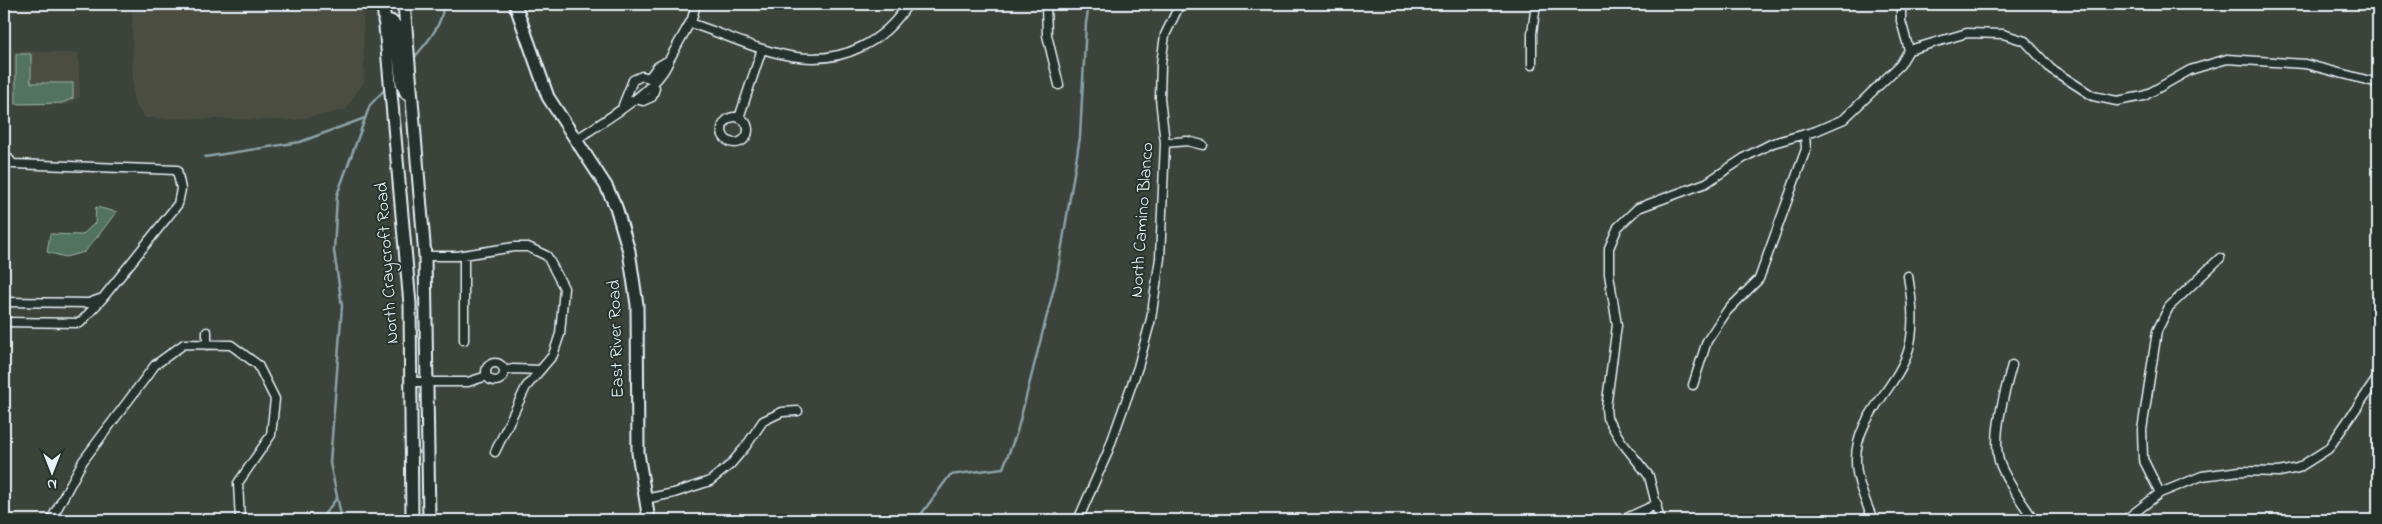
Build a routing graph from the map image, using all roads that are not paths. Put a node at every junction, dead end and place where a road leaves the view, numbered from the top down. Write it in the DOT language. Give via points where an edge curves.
graph roads {
  1 [pos="383,4"];
  2 [pos="404,4"];
  3 [pos="515,4"];
  4 [pos="696,4"];
  5 [pos="908,4"];
  6 [pos="1046,4"];
  7 [pos="1180,4"];
  8 [pos="1536,4"];
  9 [pos="1902,4"];
  10 [pos="384,21"];
  11 [pos="690,23"];
  12 [pos="762,49"];
  13 [pos="1909,50"];
  14 [pos="1532,65"];
  15 [pos="406,79"];
  16 [pos="652,81"];
  17 [pos="2378,83"];
  18 [pos="1059,85"];
  19 [pos="621,108"];
  20 [pos="739,118"];
  21 [pos="395,134"];
  22 [pos="1805,134"];
  23 [pos="577,139"];
  24 [pos="1165,143"];
  25 [pos="1203,145"];
  26 [pos="4,153"];
  27 [pos="419,195"];
  28 [pos="464,255"];
  29 [pos="424,256"];
  30 [pos="2220,258"];
  31 [pos="1908,276"];
  32 [pos="102,299"];
  33 [pos="4,302"];
  34 [pos="4,322"];
  35 [pos="207,332"];
  36 [pos="464,340"];
  37 [pos="207,345"];
  38 [pos="2012,365"];
  39 [pos="540,370"];
  40 [pos="504,371"];
  41 [pos="487,376"];
  42 [pos="2378,377"];
  43 [pos="412,382"];
  44 [pos="428,382"];
  45 [pos="1693,385"];
  46 [pos="798,411"];
  47 [pos="496,452"];
  48 [pos="2160,493"];
  49 [pos="645,500"];
  50 [pos="1657,504"];
  51 [pos="51,520"];
  52 [pos="240,520"];
  53 [pos="412,520"];
  54 [pos="429,520"];
  55 [pos="649,520"];
  56 [pos="1078,520"];
  57 [pos="1622,520"];
  58 [pos="1660,520"];
  59 [pos="1873,520"];
  60 [pos="2034,520"];
  61 [pos="2124,520"];
  1 -- 10 [label="main road, North Craycroft Road"];
  2 -- 15 [label="main road, North Craycroft Road" via="408,45"];
  3 -- 23 [label="main road, East River Road" via="548,98"];
  4 -- 11 [label="street"];
  5 -- 12 [label="street" via="887,31 871,42 836,57 800,59"];
  6 -- 18 [label="street" via="1047,35"];
  7 -- 24 [label="street, North Camino Blanco" via="1165,35 1160,64"];
  8 -- 14 [label="street"];
  9 -- 13 [label="street" via="1901,21"];
  10 -- 15 [label="main road" via="395,25 398,56"];
  10 -- 21 [label="main road, North Craycroft Road"];
  11 -- 12 [label="street"];
  11 -- 16 [label="street" via="669,60 657,67"];
  12 -- 20 [label="street"];
  13 -- 17 [label="street" via="1967,33 2003,34 2025,41 2051,69 2093,96 2117,101 2144,96 2190,70 2227,59 2305,64"];
  13 -- 22 [label="street" via="1900,65 1844,119"];
  15 -- 27 [label="main road, North Craycroft Road"];
  16 -- 19 [label="street" via="642,76 632,80"];
  16 -- 19 [label="street" via="655,93 651,98 643,102 636,99"];
  19 -- 23 [label="street"];
  21 -- 27 [label="main road" via="405,156 408,184 412,192"];
  21 -- 43 [label="main road, North Craycroft Road" via="410,304"];
  22 -- 45 [label="street" via="1806,149 1759,280 1727,311 1707,341"];
  22 -- 50 [label="street" via="1773,143 1706,183 1638,208 1618,227 1609,248 1609,274 1617,325 1607,418 1649,476"];
  23 -- 49 [label="main road, East River Road" via="616,207 629,251 637,305 638,453"];
  24 -- 25 [label="street" via="1187,141"];
  24 -- 56 [label="street, North Camino Blanco" via="1160,258 1151,319 1138,367 1107,454"];
  26 -- 32 [label="street" via="14,164 177,170 181,189 178,204"];
  27 -- 29 [label="main road, North Craycroft Road"];
  28 -- 29 [label="street"];
  28 -- 36 [label="street"];
  28 -- 39 [label="street" via="528,247 547,256 564,288 563,312 553,355"];
  29 -- 44 [label="main road, North Craycroft Road"];
  30 -- 48 [label="street" via="2169,307 2157,331 2142,430 2143,459"];
  31 -- 59 [label="street" via="1913,327 1908,350 1899,370 1868,415 1858,439 1856,462 1861,490"];
  32 -- 33 [label="street" via="89,303"];
  32 -- 34 [label="street" via="80,323"];
  35 -- 37 [label="street"];
  37 -- 51 [label="street" via="184,344 155,365 83,461"];
  37 -- 52 [label="street" via="232,345 258,365 275,399 271,435 238,483"];
  38 -- 60 [label="street" via="1998,440 2000,462"];
  39 -- 40 [label="street"];
  39 -- 47 [label="street" via="526,387"];
  40 -- 41 [label="street" via="496,381"];
  40 -- 41 [label="street" via="501,365 492,363 486,369"];
  41 -- 44 [label="street" via="468,382"];
  42 -- 48 [label="street" via="2328,449 2298,468 2202,476"];
  43 -- 44 [label="street"];
  43 -- 53 [label="main road, North Craycroft Road"];
  44 -- 54 [label="main road, North Craycroft Road"];
  46 -- 49 [label="street" via="782,412 763,421 730,465 710,481"];
  48 -- 61 [label="street"];
  49 -- 55 [label="main road, East River Road"];
  50 -- 57 [label="street"];
  50 -- 58 [label="street"];
}
